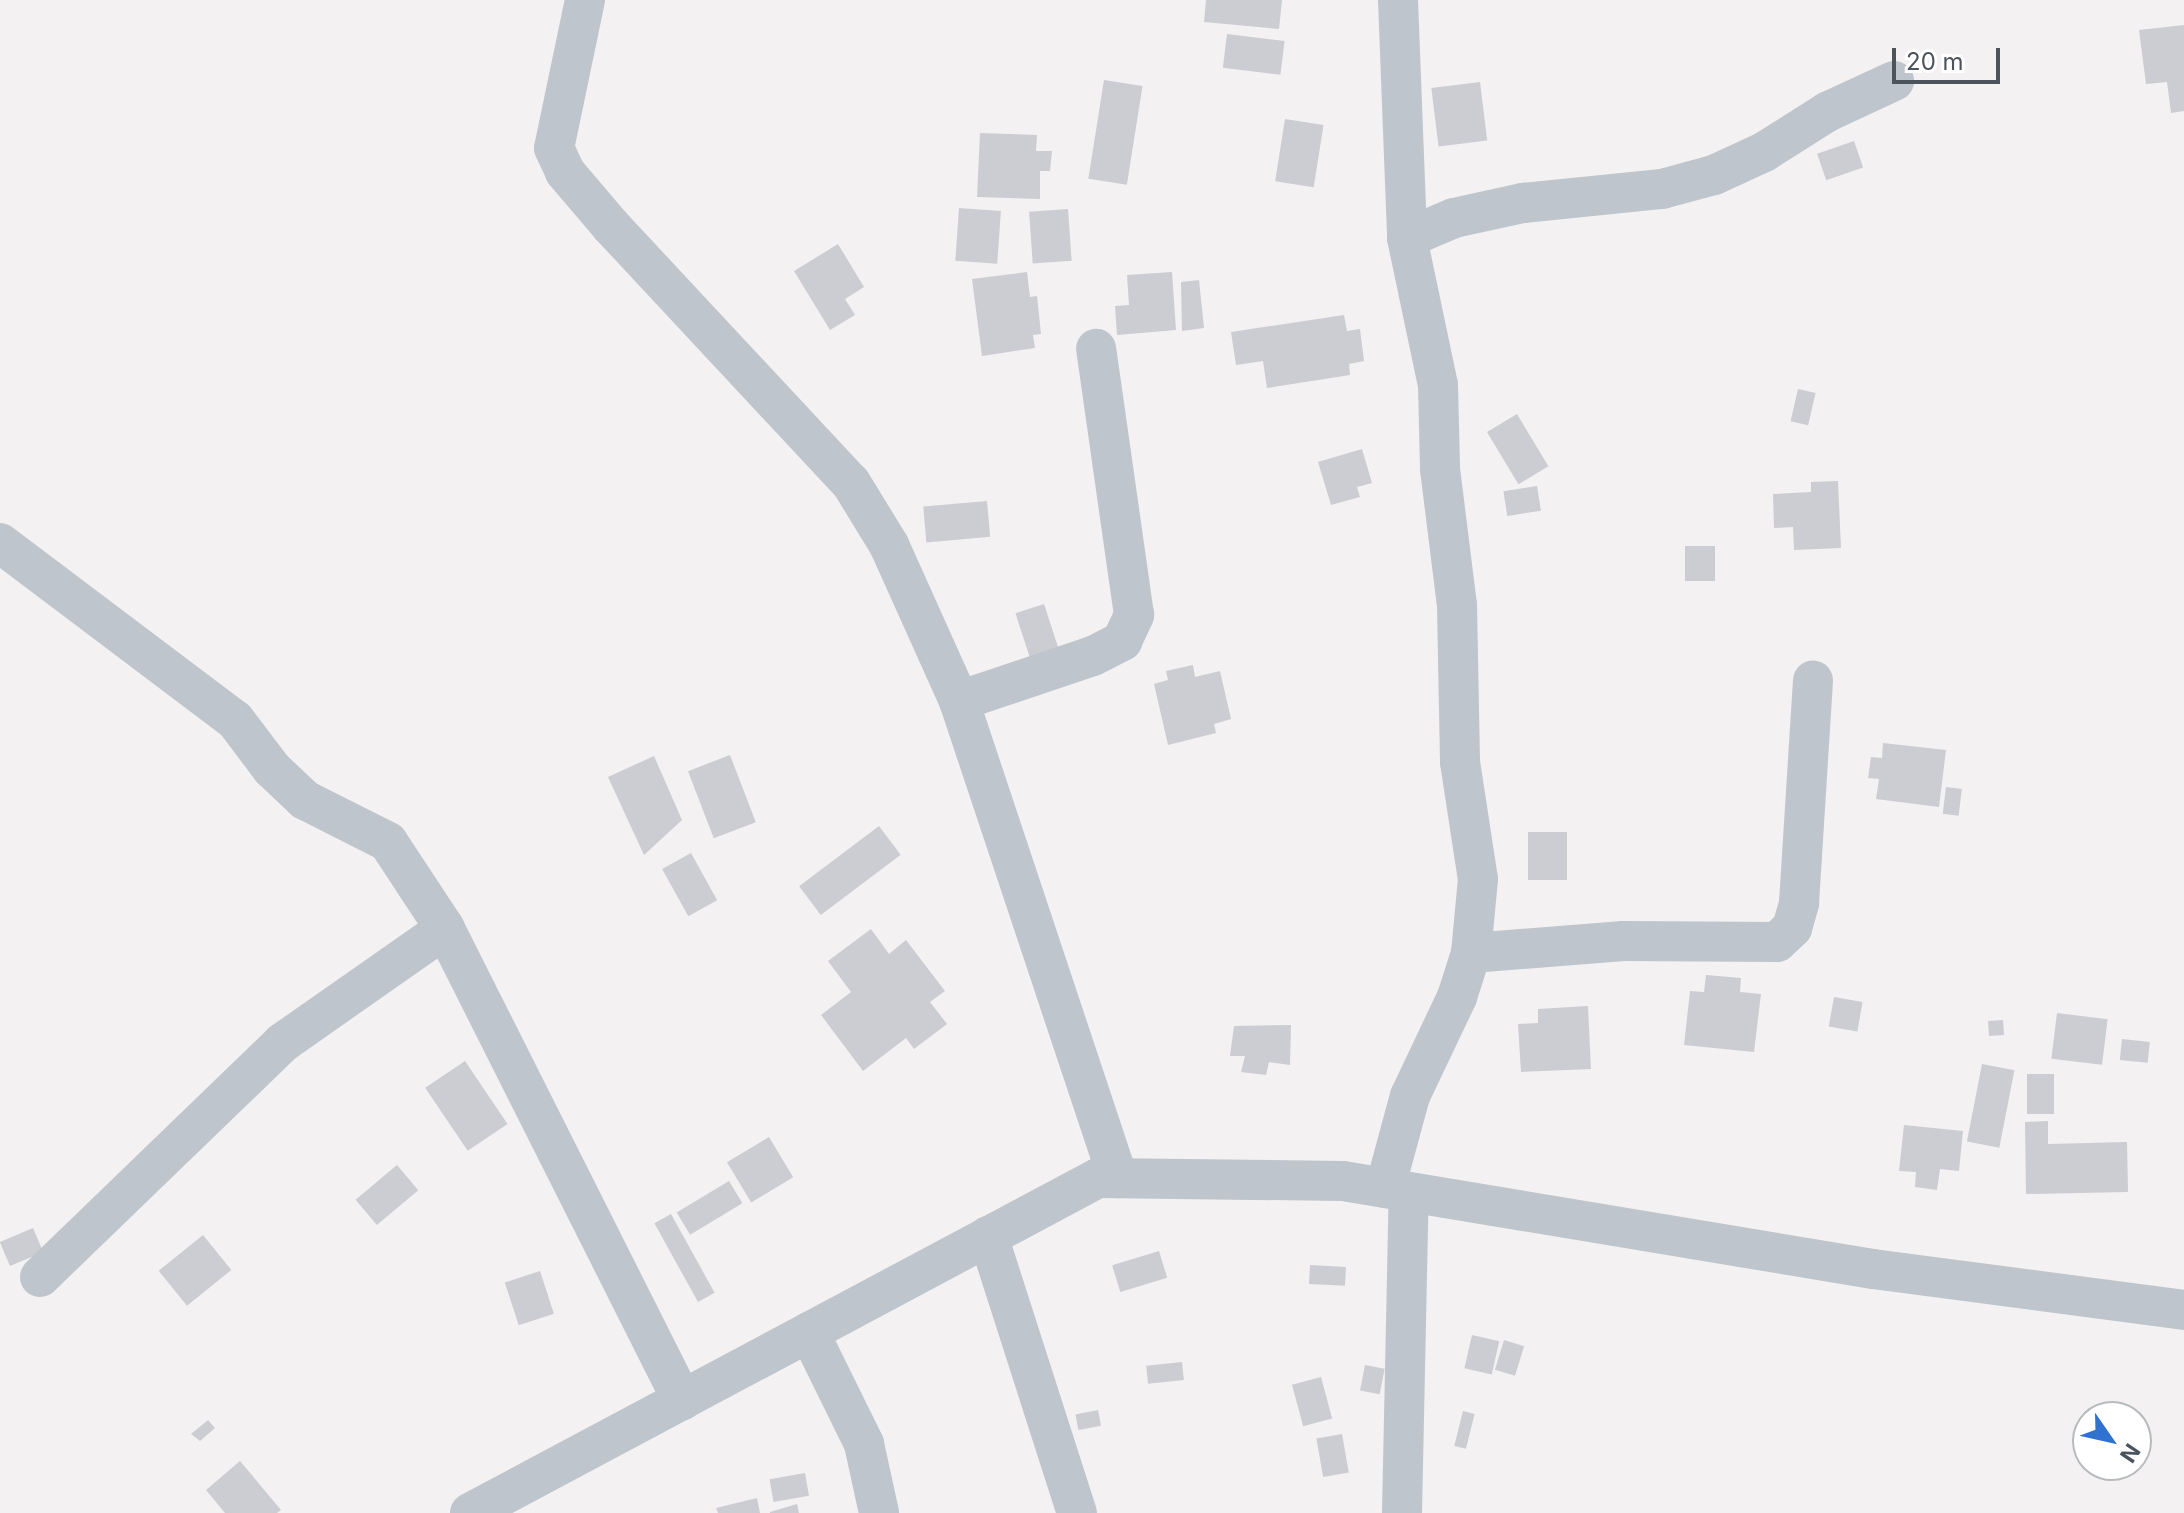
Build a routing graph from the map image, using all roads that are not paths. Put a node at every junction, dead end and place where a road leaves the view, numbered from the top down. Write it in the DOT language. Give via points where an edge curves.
graph roads {
  1 [pos="585,0"];
  2 [pos="1398,0"];
  3 [pos="1894,81"];
  4 [pos="1407,238"];
  5 [pos="1096,349"];
  6 [pos="0,543"];
  7 [pos="1813,680"];
  8 [pos="959,701"];
  9 [pos="445,929"];
  10 [pos="1471,953"];
  11 [pos="1118,1178"];
  12 [pos="1397,1190"];
  13 [pos="988,1236"];
  14 [pos="40,1277"];
  15 [pos="2184,1310"];
  16 [pos="809,1332"];
  17 [pos="682,1400"];
  18 [pos="470,1513"];
  19 [pos="879,1513"];
  20 [pos="1077,1513"];
  21 [pos="1402,1513"];
  1 -- 8 [label="street" via="554,148 565,172 851,483 889,545"];
  2 -- 4 [label="street"];
  3 -- 4 [label="street" via="1714,175 1662,189 1523,203 1454,218"];
  4 -- 10 [label="street" via="1438,385 1440,469 1457,605 1460,762 1478,879"];
  5 -- 8 [label="street" via="1134,615 1122,641 1093,656"];
  6 -- 9 [label="street" via="235,720 272,769 305,800 388,842"];
  7 -- 10 [label="street" via="1799,903 1792,928 1777,942 1624,941"];
  8 -- 11 [label="street"];
  9 -- 14 [label="street" via="282,1043"];
  9 -- 17 [label="street"];
  10 -- 12 [label="street" via="1457,997 1410,1096"];
  11 -- 12 [label="street" via="1343,1181"];
  11 -- 13 [label="street" via="1098,1178"];
  12 -- 15 [label="street" via="1873,1269"];
  12 -- 21 [label="street"];
  13 -- 16 [label="street"];
  13 -- 20 [label="street"];
  16 -- 17 [label="street"];
  16 -- 19 [label="street" via="864,1444"];
  17 -- 18 [label="street"];
}
